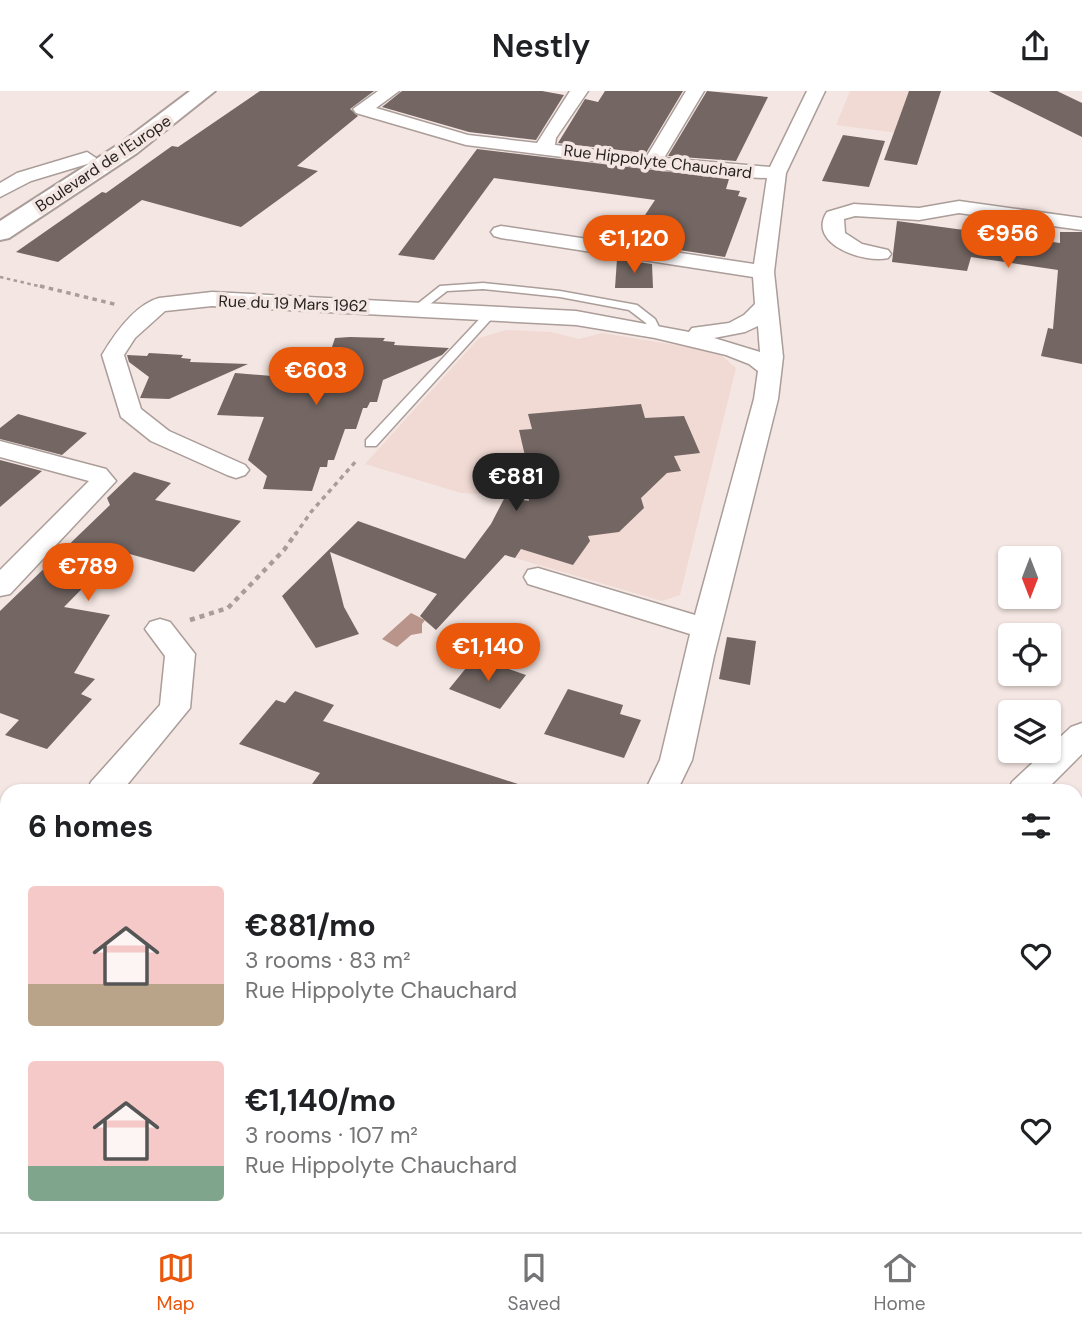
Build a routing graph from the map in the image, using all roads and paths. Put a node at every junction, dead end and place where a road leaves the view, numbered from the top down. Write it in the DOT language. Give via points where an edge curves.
graph roads {
  1 [pos="179,91"];
  2 [pos="204,91"];
  3 [pos="390,91"];
  4 [pos="579,91"];
  5 [pos="695,91"];
  6 [pos="816,91"];
  7 [pos="545,148"];
  8 [pos="87,158"];
  9 [pos="653,162"];
  10 [pos="777,173"];
  11 [pos="0,191"];
  12 [pos="0,213"];
  13 [pos="1082,223"];
  14 [pos="0,232"];
  15 [pos="501,232"];
  16 [pos="881,254"];
  17 [pos="0,277"];
  18 [pos="765,290"];
  19 [pos="159,306"];
  20 [pos="417,309"];
  21 [pos="491,313"];
  22 [pos="665,333"];
  23 [pos="771,370"];
  24 [pos="371,443"];
  25 [pos="0,449"];
  26 [pos="236,470"];
  27 [pos="538,577"];
  28 [pos="0,587"];
  29 [pos="160,629"];
  30 [pos="706,629"];
  31 [pos="1082,735"];
  32 [pos="109,784"];
  33 [pos="664,784"];
  34 [pos="1031,784"];
  1 -- 8 [label="main road, Boulevard de l'Europe"];
  2 -- 14 [label="main road, Boulevard de l'Europe" via="129,148"];
  3 -- 7 [label="street, Rue Hippolyte Chauchard" via="362,109 466,140"];
  4 -- 7 [label="street"];
  5 -- 9 [label="street"];
  6 -- 10 [label="street"];
  7 -- 9 [label="street, Rue Hippolyte Chauchard"];
  8 -- 11 [label="street" via="24,177"];
  8 -- 12 [label="main road, Boulevard de l'Europe"];
  9 -- 10 [label="street, Rue Hippolyte Chauchard"];
  10 -- 18 [label="street, Rue Hippolyte Chauchard"];
  13 -- 16 [label="street" via="959,208 919,214 854,210 834,216 835,236 853,250"];
  15 -- 18 [label="street"];
  17 -- 19 [label="path" via="127,307"];
  18 -- 22 [label="street, Rue du 19 Mars 1962" via="756,318 738,330"];
  18 -- 23 [label="street, Rue Hippolyte Chauchard"];
  19 -- 20 [label="street, Rue du 19 Mars 1962" via="212,299"];
  19 -- 26 [label="street" via="126,334 113,355 130,412 160,436"];
  20 -- 21 [label="street, Rue du 19 Mars 1962"];
  20 -- 22 [label="lane" via="444,288 483,286 633,307"];
  21 -- 22 [label="street, Rue du 19 Mars 1962" via="576,318"];
  21 -- 24 [label="lane"];
  22 -- 23 [label="street, Rue du 19 Mars 1962" via="734,350"];
  23 -- 30 [label="street, Rue Hippolyte Chauchard"];
  24 -- 29 [label="path" via="284,550 228,608"];
  25 -- 28 [label="street" via="97,474 103,481"];
  27 -- 30 [label="street"];
  29 -- 32 [label="street" via="180,654 175,708"];
  30 -- 33 [label="street, Rue Hippolyte Chauchard" via="676,760"];
  31 -- 34 [label="street"];
}
